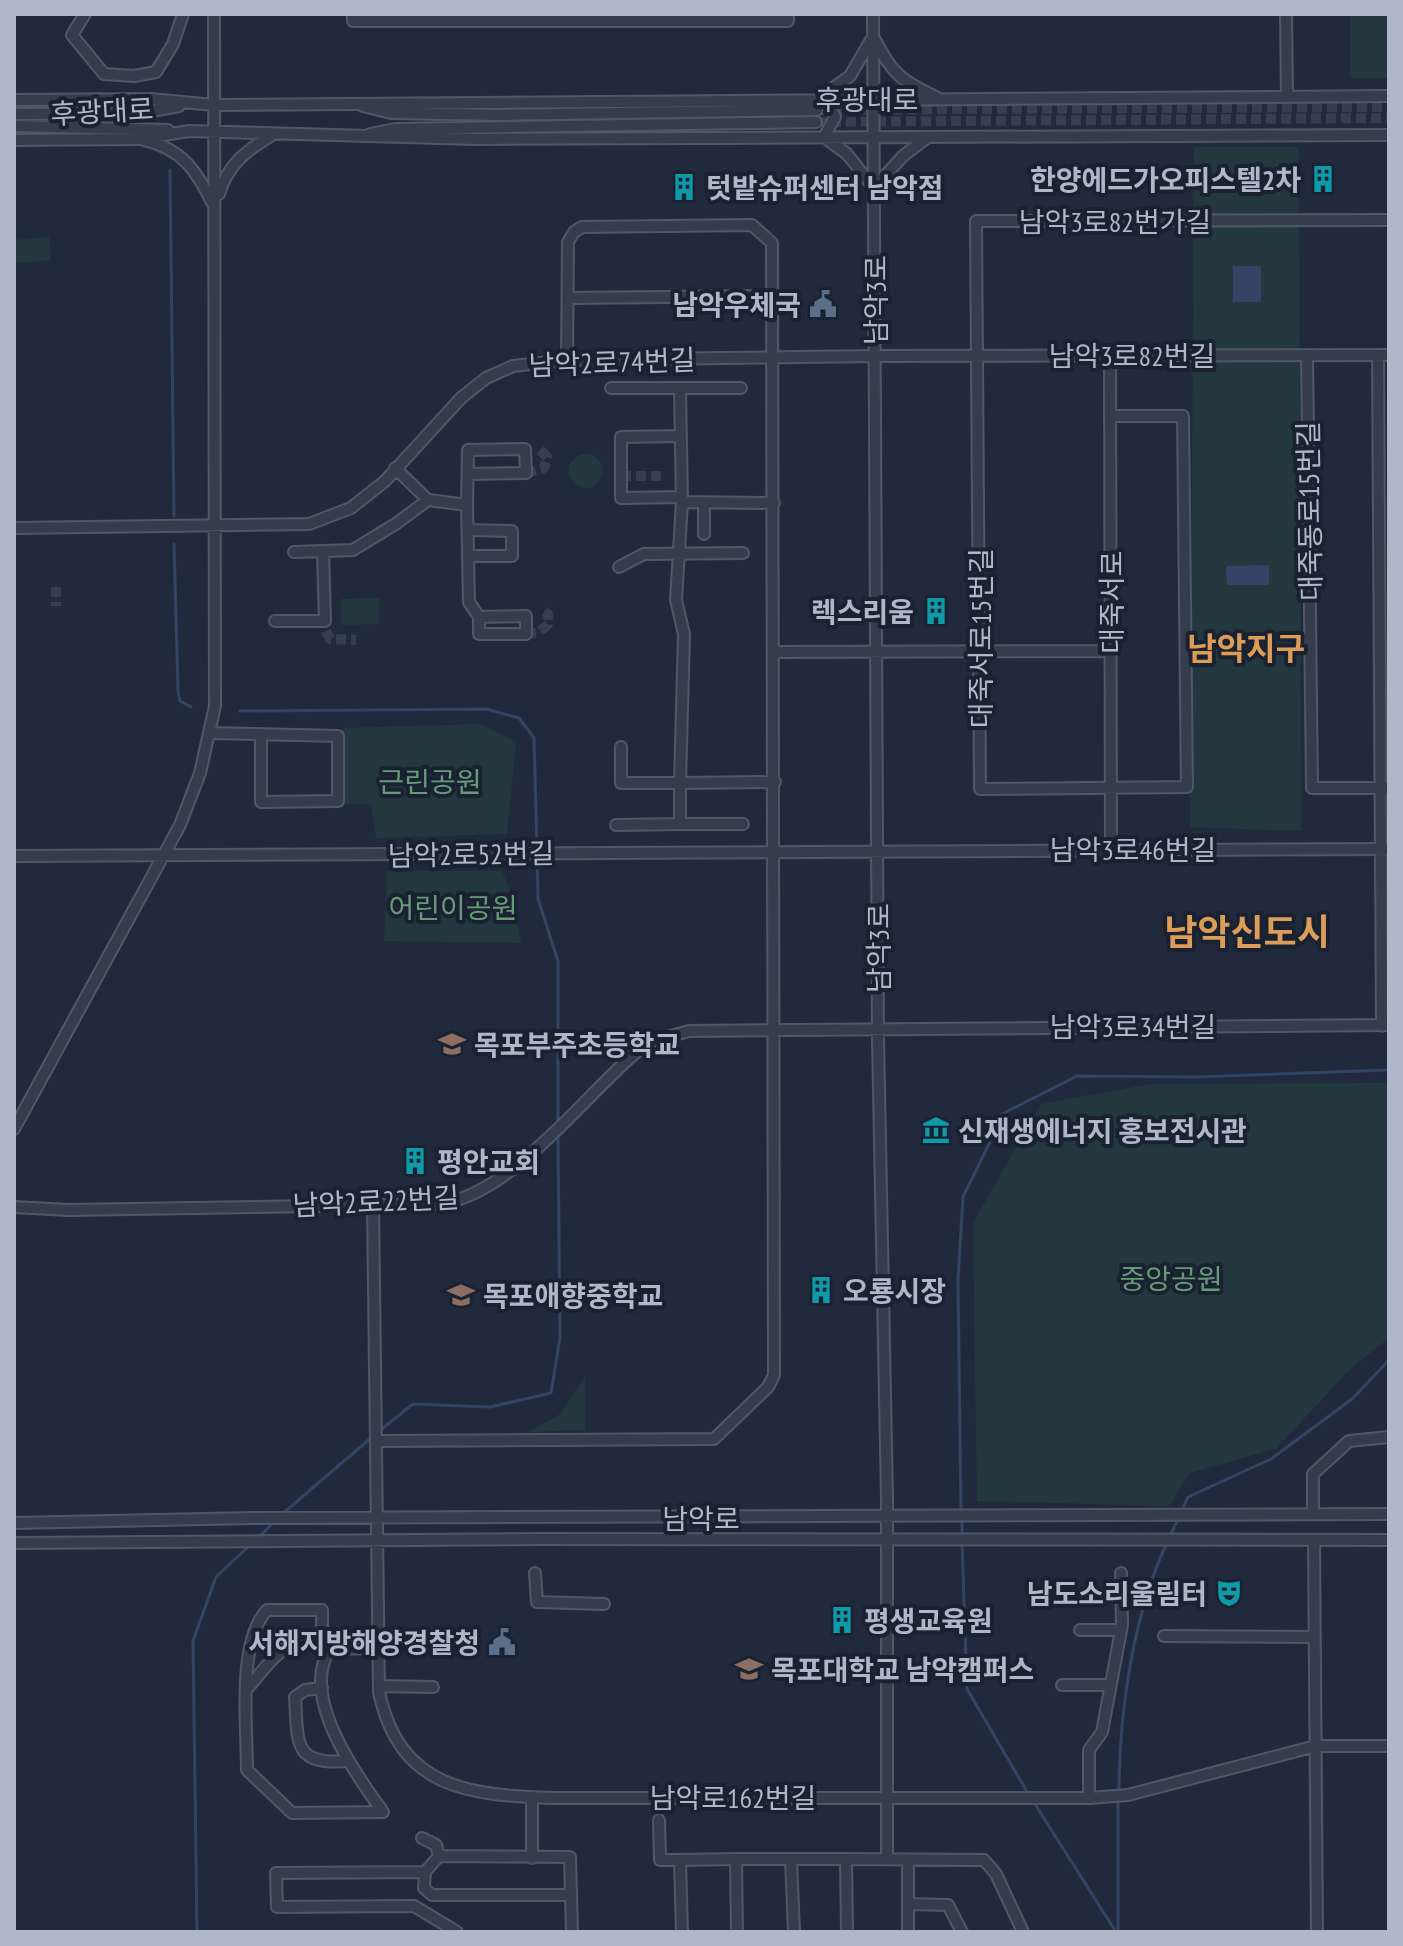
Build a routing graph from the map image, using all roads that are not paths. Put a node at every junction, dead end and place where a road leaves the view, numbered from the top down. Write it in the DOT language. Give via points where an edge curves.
graph roads {
  1 [pos="85,14"];
  2 [pos="183,14"];
  3 [pos="214,14"];
  4 [pos="353,14"];
  5 [pos="788,14"];
  6 [pos="873,14"];
  7 [pos="1286,14"];
  8 [pos="690,18"];
  9 [pos="873,36"];
  10 [pos="1389,96"];
  11 [pos="1287,97"];
  12 [pos="938,98"];
  13 [pos="873,99"];
  14 [pos="14,100"];
  15 [pos="189,104"];
  16 [pos="214,105"];
  17 [pos="817,105"];
  18 [pos="14,114"];
  19 [pos="816,122"];
  20 [pos="14,126"];
  21 [pos="215,127"];
  22 [pos="189,131"];
  23 [pos="272,135"];
  24 [pos="1389,135"];
  25 [pos="824,137"];
  26 [pos="874,137"];
  27 [pos="928,137"];
  28 [pos="348,138"];
  29 [pos="138,139"];
  30 [pos="14,140"];
  31 [pos="874,188"];
  32 [pos="215,207"];
  33 [pos="1389,220"];
  34 [pos="773,296"];
  35 [pos="568,298"];
  36 [pos="1307,355"];
  37 [pos="1383,355"];
  38 [pos="875,356"];
  39 [pos="977,356"];
  40 [pos="1110,356"];
  41 [pos="773,359"];
  42 [pos="567,360"];
  43 [pos="611,388"];
  44 [pos="680,388"];
  45 [pos="741,388"];
  46 [pos="1110,416"];
  47 [pos="679,436"];
  48 [pos="395,468"];
  49 [pos="468,474"];
  50 [pos="428,500"];
  51 [pos="682,500"];
  52 [pos="704,503"];
  53 [pos="774,503"];
  54 [pos="467,505"];
  55 [pos="215,526"];
  56 [pos="14,528"];
  57 [pos="468,530"];
  58 [pos="704,534"];
  59 [pos="323,551"];
  60 [pos="294,552"];
  61 [pos="743,553"];
  62 [pos="677,554"];
  63 [pos="468,556"];
  64 [pos="619,567"];
  65 [pos="479,617"];
  66 [pos="275,621"];
  67 [pos="877,651"];
  68 [pos="980,651"];
  69 [pos="1111,651"];
  70 [pos="775,652"];
  71 [pos="1385,652"];
  72 [pos="210,733"];
  73 [pos="261,737"];
  74 [pos="621,747"];
  75 [pos="775,782"];
  76 [pos="680,783"];
  77 [pos="1111,788"];
  78 [pos="1386,788"];
  79 [pos="680,824"];
  80 [pos="743,824"];
  81 [pos="616,825"];
  82 [pos="877,849"];
  83 [pos="1111,849"];
  84 [pos="1386,849"];
  85 [pos="776,850"];
  86 [pos="14,856"];
  87 [pos="165,857"];
  88 [pos="1386,1026"];
  89 [pos="878,1027"];
  90 [pos="773,1028"];
  91 [pos="14,1129"];
  92 [pos="373,1204"];
  93 [pos="14,1207"];
  94 [pos="1389,1437"];
  95 [pos="378,1439"];
  96 [pos="1313,1514"];
  97 [pos="1389,1514"];
  98 [pos="887,1516"];
  99 [pos="376,1518"];
  100 [pos="14,1523"];
  101 [pos="376,1540"];
  102 [pos="887,1540"];
  103 [pos="1389,1540"];
  104 [pos="1314,1542"];
  105 [pos="14,1543"];
  106 [pos="535,1573"];
  107 [pos="1121,1573"];
  108 [pos="604,1604"];
  109 [pos="1080,1630"];
  110 [pos="1121,1630"];
  111 [pos="1164,1636"];
  112 [pos="322,1637"];
  113 [pos="1315,1637"];
  114 [pos="377,1648"];
  115 [pos="330,1649"];
  116 [pos="1062,1685"];
  117 [pos="1111,1685"];
  118 [pos="379,1686"];
  119 [pos="433,1687"];
  120 [pos="322,1688"];
  121 [pos="247,1689"];
  122 [pos="1316,1746"];
  123 [pos="1389,1746"];
  124 [pos="346,1761"];
  125 [pos="532,1797"];
  126 [pos="888,1797"];
  127 [pos="1093,1798"];
  128 [pos="659,1820"];
  129 [pos="422,1838"];
  130 [pos="439,1856"];
  131 [pos="532,1858"];
  132 [pos="887,1858"];
  133 [pos="736,1859"];
  134 [pos="791,1859"];
  135 [pos="846,1859"];
  136 [pos="680,1860"];
  137 [pos="908,1860"];
  138 [pos="425,1872"];
  139 [pos="428,1892"];
  140 [pos="571,1895"];
  141 [pos="908,1904"];
  142 [pos="414,1906"];
  143 [pos="433,1917"];
  144 [pos="457,1932"];
  145 [pos="572,1932"];
  146 [pos="682,1932"];
  147 [pos="737,1932"];
  148 [pos="794,1932"];
  149 [pos="847,1932"];
  150 [pos="908,1932"];
  151 [pos="962,1932"];
  152 [pos="1023,1932"];
  153 [pos="1317,1932"];
  1 -- 2 [label="street" via="72,35 104,74 134,76 156,72"];
  3 -- 16 [label="street"];
  4 -- 8 [label="street" via="353,21"];
  5 -- 8 [label="street" via="788,21"];
  6 -- 9 [label="street, 남악3로"];
  7 -- 11 [label="street"];
  9 -- 12 [label="street" via="902,81"];
  9 -- 13 [label="street, 남악3로"];
  9 -- 17 [label="street" via="850,76"];
  10 -- 11 [label="street, 후광대로"];
  11 -- 12 [label="street, 후광대로"];
  12 -- 13 [label="street, 후광대로"];
  13 -- 17 [label="street, 후광대로"];
  13 -- 26 [label="street, 남악3로"];
  14 -- 15 [label="street, 후광대로" via="151,99"];
  15 -- 16 [label="street, 후광대로"];
  15 -- 18 [label="street, 후광대로" via="141,113"];
  16 -- 17 [label="street, 후광대로"];
  16 -- 21 [label="street"];
  17 -- 25 [label="street" via="829,104 835,117"];
  19 -- 28 [label="street, 후광대로" via="395,129"];
  20 -- 22 [label="street, 후광대로"];
  21 -- 22 [label="street, 후광대로"];
  21 -- 23 [label="street, 후광대로"];
  21 -- 32 [label="street"];
  22 -- 29 [label="street, 후광대로"];
  23 -- 28 [label="street, 후광대로"];
  23 -- 32 [label="street" via="225,173"];
  24 -- 27 [label="street, 후광대로"];
  25 -- 26 [label="street, 후광대로"];
  25 -- 28 [label="street, 후광대로"];
  25 -- 31 [label="street" via="847,154"];
  26 -- 27 [label="street, 후광대로"];
  26 -- 31 [label="street, 남악3로"];
  27 -- 31 [label="street"];
  29 -- 30 [label="street, 후광대로"];
  29 -- 32 [label="street" via="167,146 185,158"];
  31 -- 38 [label="street, 남악3로"];
  32 -- 55 [label="street"];
  33 -- 39 [label="street, 남악3로82번가길" via="976,221"];
  34 -- 35 [label="street"];
  34 -- 35 [label="street" via="772,243 752,225 582,227 568,242"];
  34 -- 41 [label="street"];
  35 -- 42 [label="street"];
  36 -- 37 [label="street, 남악3로82번길"];
  36 -- 40 [label="street, 남악3로82번길"];
  36 -- 78 [label="street, 대죽동로15번길" via="1312,788"];
  37 -- 71 [label="street"];
  38 -- 39 [label="street, 남악3로82번길"];
  38 -- 41 [label="street, 남악2로74번길"];
  38 -- 67 [label="street, 남악3로"];
  39 -- 40 [label="street, 남악3로82번길"];
  39 -- 68 [label="street, 대죽서로15번길"];
  40 -- 46 [label="street, 대죽서로"];
  41 -- 42 [label="street, 남악2로74번길"];
  41 -- 53 [label="street"];
  42 -- 48 [label="street, 남악2로74번길" via="513,366 486,378"];
  43 -- 44 [label="street"];
  44 -- 45 [label="street"];
  44 -- 47 [label="street"];
  46 -- 69 [label="street, 대죽서로"];
  46 -- 77 [label="street" via="1183,416 1187,787"];
  47 -- 51 [label="street"];
  47 -- 51 [label="street" via="621,437 621,498"];
  48 -- 50 [label="street"];
  48 -- 55 [label="street, 남악2로74번길" via="351,508 309,524"];
  49 -- 49 [label="street" via="468,450 525,449 526,473"];
  49 -- 54 [label="street"];
  50 -- 54 [label="street"];
  50 -- 59 [label="street" via="353,550"];
  51 -- 52 [label="street"];
  51 -- 62 [label="street"];
  52 -- 53 [label="street"];
  52 -- 58 [label="street"];
  53 -- 70 [label="street"];
  54 -- 57 [label="street"];
  55 -- 56 [label="street, 남악2로74번길"];
  55 -- 72 [label="street" via="217,683"];
  57 -- 63 [label="street"];
  57 -- 63 [label="street" via="512,531 512,556"];
  59 -- 60 [label="street"];
  59 -- 66 [label="street" via="325,626"];
  61 -- 62 [label="street"];
  62 -- 64 [label="street" via="644,554"];
  62 -- 76 [label="street" via="676,600 684,634"];
  63 -- 65 [label="street" via="469,602"];
  65 -- 65 [label="street" via="479,634 526,634 526,616"];
  67 -- 68 [label="street"];
  67 -- 70 [label="street"];
  67 -- 82 [label="street, 남악3로"];
  68 -- 69 [label="street"];
  68 -- 77 [label="street, 대죽서로15번길" via="980,789"];
  69 -- 77 [label="street, 대죽서로"];
  70 -- 75 [label="street"];
  71 -- 78 [label="street"];
  72 -- 73 [label="street"];
  72 -- 87 [label="street"];
  73 -- 73 [label="street" via="338,736 338,801 261,802"];
  74 -- 76 [label="street" via="621,783"];
  75 -- 76 [label="street"];
  75 -- 85 [label="street"];
  76 -- 79 [label="street"];
  77 -- 83 [label="street, 대죽서로"];
  78 -- 84 [label="street"];
  79 -- 80 [label="street"];
  79 -- 81 [label="street"];
  82 -- 83 [label="street, 남악3로46번길"];
  82 -- 85 [label="street, 남악2로52번길"];
  82 -- 89 [label="street, 남악3로"];
  83 -- 84 [label="street, 남악3로46번길"];
  84 -- 88 [label="street"];
  85 -- 87 [label="street, 남악2로52번길"];
  85 -- 90 [label="street"];
  86 -- 87 [label="street, 남악2로52번길"];
  87 -- 91 [label="street"];
  88 -- 89 [label="street, 남악3로34번길"];
  89 -- 90 [label="street, 남악2로22번길"];
  89 -- 98 [label="street, 남악3로"];
  90 -- 92 [label="street, 남악2로22번길" via="702,1029 653,1041 494,1184 462,1201"];
  90 -- 95 [label="street" via="775,1366 768,1387 721,1435 706,1440"];
  92 -- 93 [label="street, 남악2로22번길"];
  92 -- 95 [label="street, 남악로162번길"];
  94 -- 96 [label="street" via="1349,1441 1313,1474"];
  95 -- 99 [label="street, 남악로162번길"];
  96 -- 97 [label="street, 남악로"];
  96 -- 98 [label="street, 남악로"];
  98 -- 99 [label="street, 남악로"];
  98 -- 102 [label="street, 남악3로"];
  99 -- 100 [label="street, 남악로"];
  99 -- 101 [label="street, 남악로162번길"];
  101 -- 102 [label="street, 남악로"];
  101 -- 105 [label="street, 남악로"];
  101 -- 114 [label="street, 남악로162번길"];
  102 -- 104 [label="street, 남악로"];
  102 -- 126 [label="street, 남악3로"];
  103 -- 104 [label="street, 남악로"];
  104 -- 113 [label="street"];
  106 -- 108 [label="street" via="537,1602"];
  107 -- 110 [label="street"];
  109 -- 110 [label="street"];
  110 -- 117 [label="street"];
  111 -- 113 [label="street"];
  112 -- 115 [label="street"];
  112 -- 121 [label="street" via="288,1643 269,1658"];
  112 -- 121 [label="street" via="322,1610 267,1610 255,1623"];
  113 -- 122 [label="street"];
  114 -- 115 [label="street"];
  114 -- 118 [label="street, 남악로162번길"];
  115 -- 120 [label="street" via="322,1662"];
  116 -- 117 [label="street"];
  117 -- 127 [label="street" via="1102,1732 1089,1750"];
  118 -- 119 [label="street"];
  118 -- 125 [label="street, 남악로162번길" via="394,1736 430,1774 476,1793"];
  120 -- 124 [label="street"];
  120 -- 124 [label="street" via="295,1697 298,1744 307,1758"];
  121 -- 124 [label="street" via="247,1770 292,1813 383,1812"];
  122 -- 123 [label="street, 남악로162번길"];
  122 -- 127 [label="street, 남악로162번길" via="1128,1795"];
  122 -- 153 [label="street"];
  125 -- 126 [label="street, 남악로162번길"];
  125 -- 131 [label="street"];
  126 -- 127 [label="street, 남악로162번길"];
  126 -- 132 [label="street, 남악3로"];
  128 -- 136 [label="street" via="660,1860"];
  129 -- 130 [label="street" via="436,1845"];
  130 -- 131 [label="street"];
  130 -- 138 [label="street"];
  131 -- 140 [label="street" via="570,1857"];
  132 -- 135 [label="street"];
  132 -- 137 [label="street"];
  133 -- 134 [label="street"];
  133 -- 136 [label="street"];
  133 -- 147 [label="street"];
  134 -- 135 [label="street"];
  134 -- 148 [label="street"];
  135 -- 149 [label="street"];
  136 -- 146 [label="street"];
  137 -- 141 [label="street"];
  137 -- 152 [label="street" via="984,1860"];
  138 -- 139 [label="street"];
  138 -- 142 [label="street" via="276,1873 277,1907"];
  139 -- 140 [label="street"];
  139 -- 142 [label="street"];
  139 -- 143 [label="street"];
  140 -- 145 [label="street"];
  141 -- 150 [label="street"];
  141 -- 151 [label="street" via="948,1905"];
  142 -- 143 [label="street"];
  143 -- 144 [label="street"];
}
